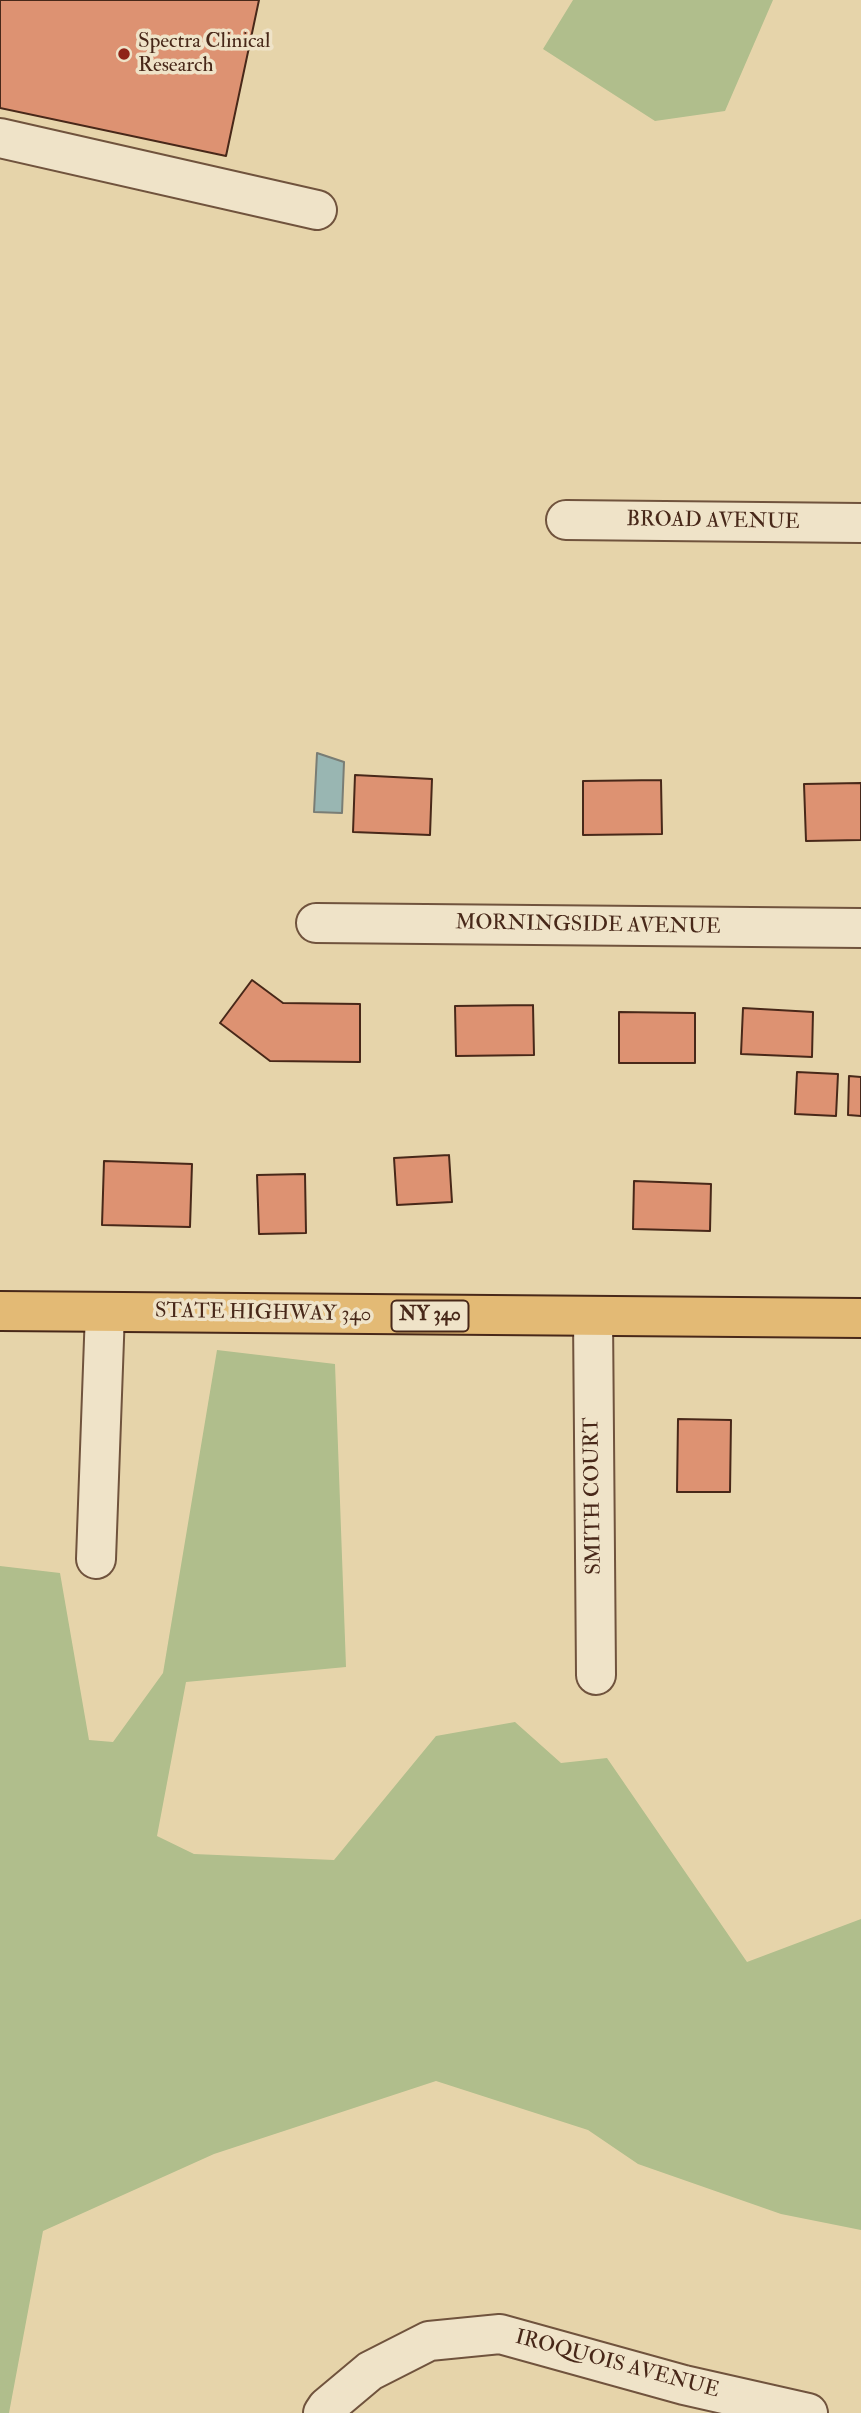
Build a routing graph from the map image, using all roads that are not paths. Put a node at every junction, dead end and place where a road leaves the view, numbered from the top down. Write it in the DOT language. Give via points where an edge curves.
graph roads {
  1 [pos="0,138"];
  2 [pos="317,210"];
  3 [pos="566,520"];
  4 [pos="861,523"];
  5 [pos="316,923"];
  6 [pos="861,928"];
  7 [pos="0,1311"];
  8 [pos="105,1312"];
  9 [pos="593,1317"];
  10 [pos="861,1318"];
  11 [pos="96,1559"];
  12 [pos="596,1675"];
  13 [pos="323,2413"];
  14 [pos="808,2413"];
  1 -- 2 [label="street"];
  3 -- 4 [label="street, BROAD AVENUE"];
  5 -- 6 [label="street, MORNINGSIDE AVENUE"];
  7 -- 8 [label="main road, STATE HIGHWAY 340 / NY 340"];
  8 -- 9 [label="main road, STATE HIGHWAY 340 / NY 340"];
  8 -- 11 [label="street"];
  9 -- 10 [label="main road, STATE HIGHWAY 340 / NY 340"];
  9 -- 12 [label="street, SMITH COURT"];
  13 -- 14 [label="street, IROQUOIS AVENUE" via="370,2371 429,2341 500,2334 684,2385"];
}
